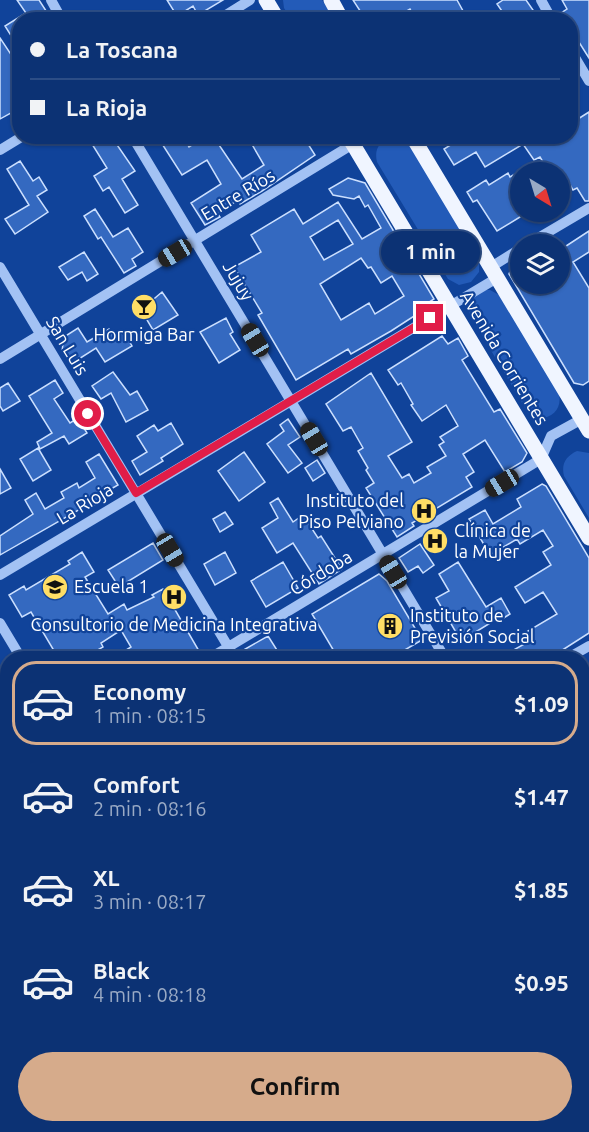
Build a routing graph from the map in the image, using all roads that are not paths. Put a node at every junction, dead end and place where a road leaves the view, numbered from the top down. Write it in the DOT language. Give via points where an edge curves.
graph roads {
  1 [pos="250,0"];
  2 [pos="231,12"];
  3 [pos="578,62"];
  4 [pos="589,81"];
  5 [pos="137,144"];
  6 [pos="344,144"];
  7 [pos="352,144"];
  8 [pos="417,144"];
  9 [pos="589,208"];
  10 [pos="545,234"];
  11 [pos="195,241"];
  12 [pos="510,258"];
  13 [pos="0,267"];
  14 [pos="494,272"];
  15 [pos="450,307"];
  16 [pos="41,334"];
  17 [pos="0,359"];
  18 [pos="291,400"];
  19 [pos="587,421"];
  20 [pos="542,459"];
  21 [pos="136,493"];
  22 [pos="589,538"];
  23 [pos="383,555"];
  24 [pos="0,575"];
  25 [pos="0,623"];
  26 [pos="228,647"];
  27 [pos="17,651"];
  28 [pos="221,651"];
  29 [pos="231,651"];
  30 [pos="442,651"];
  1 -- 2 [label="street"];
  3 -- 4 [label="street"];
  5 -- 11 [label="street, Jujuy"];
  6 -- 11 [label="street, Entre Ríos"];
  7 -- 15 [label="main road, Avenida Corrientes"];
  8 -- 14 [label="main road, Avenida Corrientes"];
  9 -- 10 [label="street"];
  11 -- 16 [label="street, Entre Ríos"];
  11 -- 18 [label="street, Jujuy"];
  12 -- 14 [label="street, La Rioja"];
  13 -- 16 [label="street, San Luis"];
  14 -- 15 [label="street, La Rioja"];
  14 -- 19 [label="main road, Avenida Corrientes"];
  15 -- 18 [label="street, La Rioja"];
  15 -- 20 [label="main road, Avenida Corrientes"];
  16 -- 17 [label="street, Entre Ríos"];
  16 -- 21 [label="street, San Luis"];
  18 -- 21 [label="street, La Rioja"];
  18 -- 23 [label="street, Jujuy"];
  19 -- 20 [label="street" via="551,436"];
  20 -- 22 [label="main road, Avenida Corrientes"];
  20 -- 23 [label="street, Córdoba"];
  21 -- 24 [label="street, La Rioja"];
  21 -- 26 [label="street, San Luis"];
  23 -- 26 [label="street, Córdoba"];
  23 -- 30 [label="street, Jujuy"];
  25 -- 27 [label="street"];
  26 -- 28 [label="street, Córdoba"];
  26 -- 29 [label="street, San Luis"];
}
